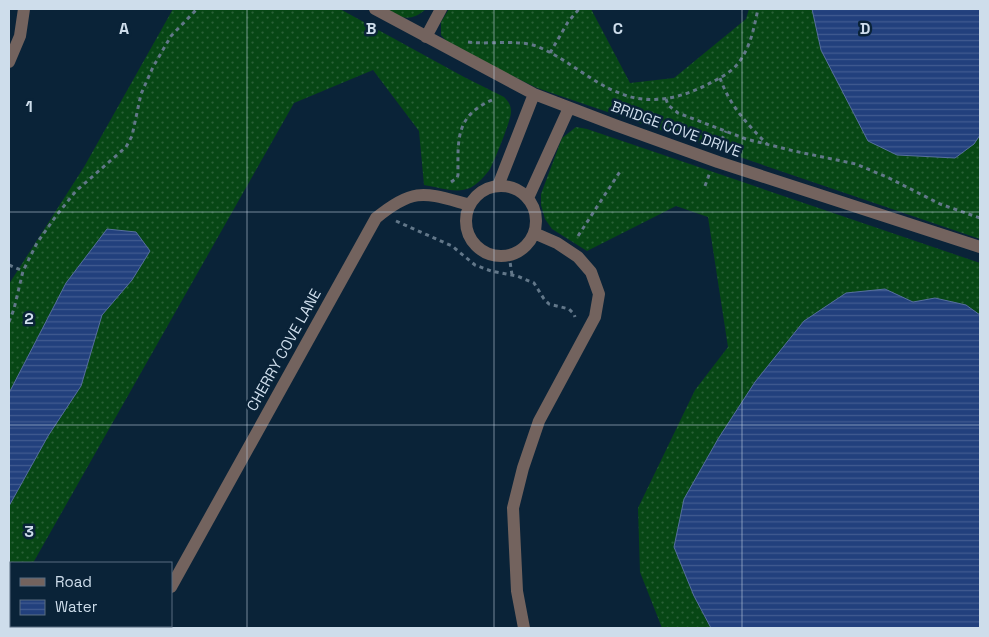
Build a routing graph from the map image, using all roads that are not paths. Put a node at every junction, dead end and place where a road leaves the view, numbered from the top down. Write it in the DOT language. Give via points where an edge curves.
graph roads {
  1 [pos="24,9"];
  2 [pos="375,9"];
  3 [pos="441,9"];
  4 [pos="426,37"];
  5 [pos="9,62"];
  6 [pos="534,94"];
  7 [pos="569,108"];
  8 [pos="498,186"];
  9 [pos="528,198"];
  10 [pos="470,205"];
  11 [pos="534,233"];
  12 [pos="980,247"];
  13 [pos="172,585"];
  14 [pos="523,628"];
  1 -- 5 [label="street" via="20,36"];
  2 -- 4 [label="street, BRIDGE COVE DRIVE"];
  3 -- 4 [label="street"];
  4 -- 6 [label="street, BRIDGE COVE DRIVE"];
  6 -- 7 [label="street, BRIDGE COVE DRIVE"];
  6 -- 8 [label="street"];
  7 -- 9 [label="street"];
  7 -- 12 [label="street, BRIDGE COVE DRIVE" via="718,162"];
  8 -- 9 [label="street" via="514,188"];
  8 -- 10 [label="street" via="486,189"];
  9 -- 11 [label="street" via="536,214"];
  10 -- 11 [label="street" via="466,227 470,238 486,253 509,255 524,247"];
  10 -- 13 [label="street, CHERRY COVE LANE" via="421,194 406,197 376,218"];
  11 -- 14 [label="street" via="578,257 591,272 599,294 595,317 539,421 513,508 517,591"];
}
